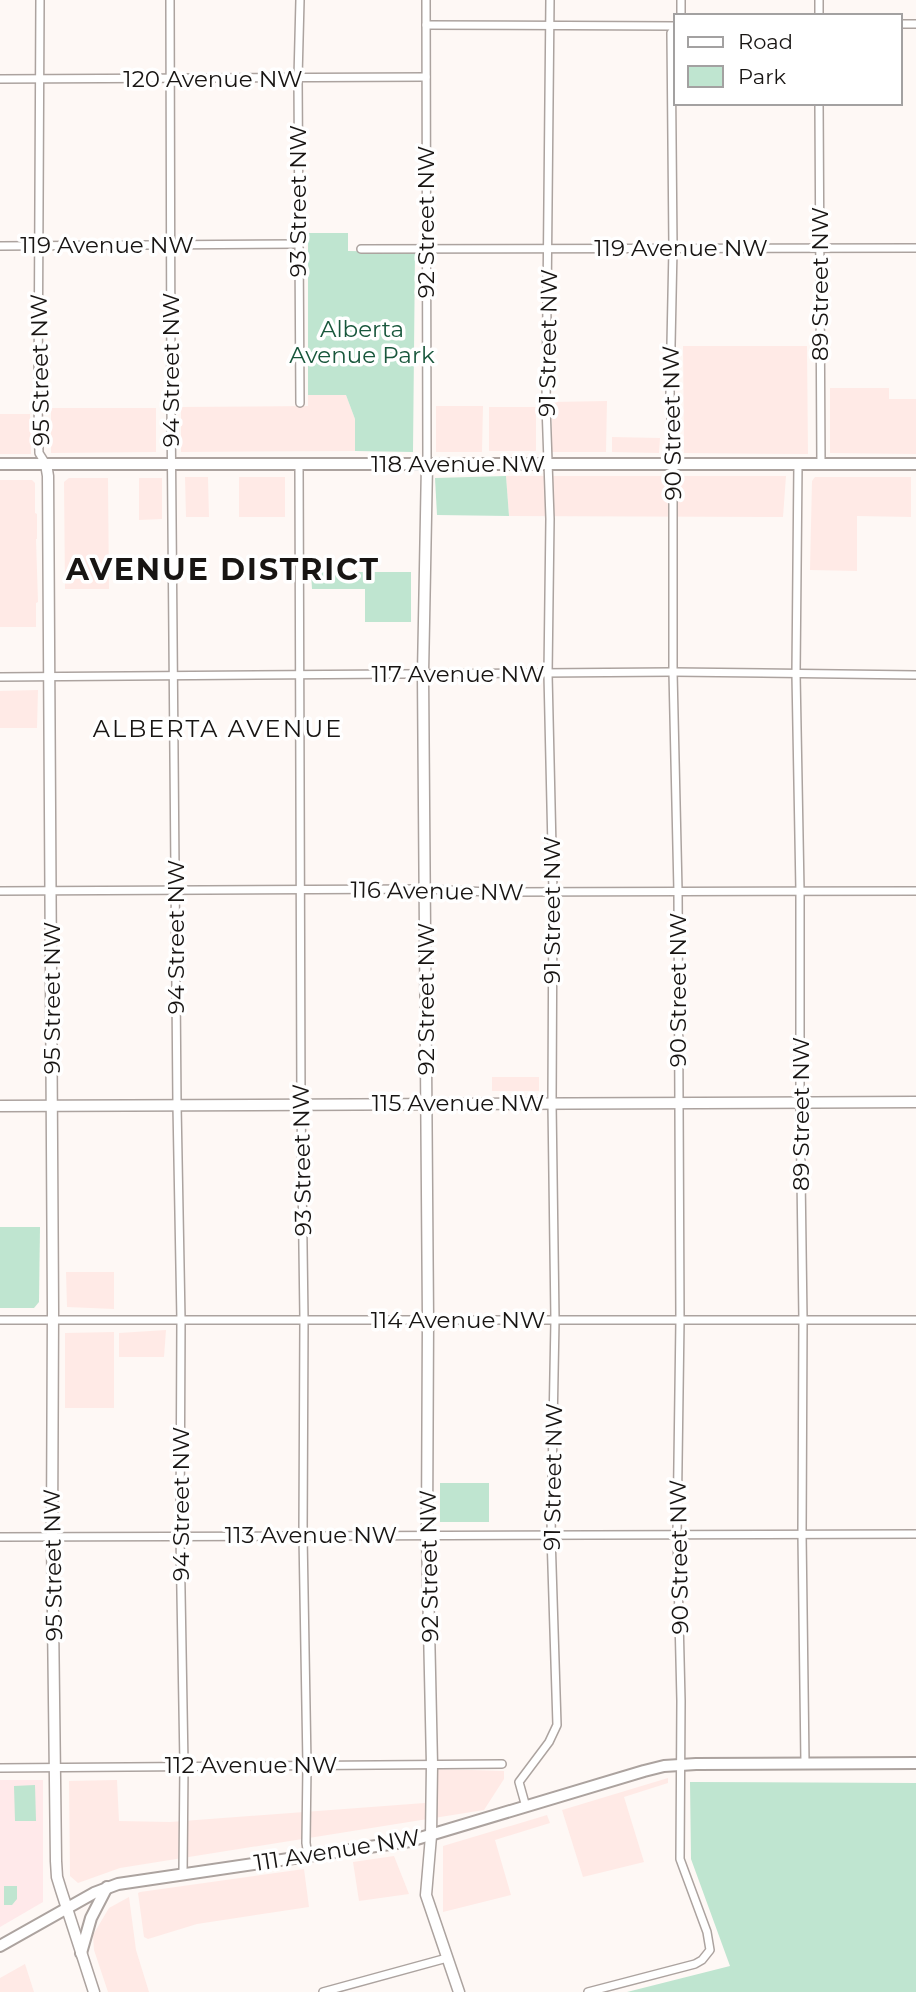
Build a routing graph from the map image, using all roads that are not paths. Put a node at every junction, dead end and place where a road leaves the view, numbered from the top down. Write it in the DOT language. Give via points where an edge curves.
graph roads {
  1 [pos="40,0"];
  2 [pos="170,0"];
  3 [pos="300,0"];
  4 [pos="426,0"];
  5 [pos="550,0"];
  6 [pos="550,24"];
  7 [pos="426,25"];
  8 [pos="674,26"];
  9 [pos="674,29"];
  10 [pos="426,77"];
  11 [pos="298,78"];
  12 [pos="0,79"];
  13 [pos="41,79"];
  14 [pos="170,79"];
  15 [pos="819,105"];
  16 [pos="299,244"];
  17 [pos="171,245"];
  18 [pos="0,246"];
  19 [pos="39,246"];
  20 [pos="820,247"];
  21 [pos="916,247"];
  22 [pos="549,248"];
  23 [pos="673,248"];
  24 [pos="425,249"];
  25 [pos="361,250"];
  26 [pos="300,402"];
  27 [pos="0,464"];
  28 [pos="46,464"];
  29 [pos="172,464"];
  30 [pos="299,464"];
  31 [pos="427,464"];
  32 [pos="548,464"];
  33 [pos="798,464"];
  34 [pos="821,464"];
  35 [pos="916,464"];
  36 [pos="673,465"];
  37 [pos="673,672"];
  38 [pos="423,674"];
  39 [pos="548,674"];
  40 [pos="796,674"];
  41 [pos="299,675"];
  42 [pos="916,675"];
  43 [pos="174,676"];
  44 [pos="0,677"];
  45 [pos="49,677"];
  46 [pos="425,889"];
  47 [pos="175,890"];
  48 [pos="300,890"];
  49 [pos="0,891"];
  50 [pos="51,891"];
  51 [pos="678,891"];
  52 [pos="800,891"];
  53 [pos="916,891"];
  54 [pos="552,892"];
  55 [pos="678,1102"];
  56 [pos="800,1102"];
  57 [pos="916,1102"];
  58 [pos="427,1103"];
  59 [pos="552,1103"];
  60 [pos="301,1104"];
  61 [pos="52,1105"];
  62 [pos="177,1105"];
  63 [pos="0,1106"];
  64 [pos="304,1319"];
  65 [pos="0,1320"];
  66 [pos="53,1320"];
  67 [pos="181,1320"];
  68 [pos="428,1320"];
  69 [pos="555,1320"];
  70 [pos="680,1320"];
  71 [pos="803,1320"];
  72 [pos="916,1320"];
  73 [pos="677,1534"];
  74 [pos="802,1534"];
  75 [pos="916,1534"];
  76 [pos="180,1535"];
  77 [pos="303,1535"];
  78 [pos="427,1535"];
  79 [pos="551,1535"];
  80 [pos="52,1536"];
  81 [pos="0,1537"];
  82 [pos="805,1763"];
  83 [pos="916,1763"];
  84 [pos="502,1764"];
  85 [pos="184,1765"];
  86 [pos="307,1765"];
  87 [pos="432,1765"];
  88 [pos="681,1765"];
  89 [pos="0,1768"];
  90 [pos="56,1768"];
  91 [pos="526,1807"];
  92 [pos="431,1836"];
  93 [pos="308,1856"];
  94 [pos="183,1874"];
  95 [pos="107,1887"];
  96 [pos="67,1909"];
  97 [pos="0,1947"];
  98 [pos="82,1953"];
  99 [pos="447,1958"];
  100 [pos="94,1992"];
  101 [pos="323,1992"];
  102 [pos="459,1992"];
  103 [pos="588,1992"];
  1 -- 13 [label="street, 95 Street NW"];
  2 -- 14 [label="street, 94 Street NW"];
  3 -- 11 [label="street, 93 Street NW"];
  4 -- 7 [label="street, 92 Street NW"];
  5 -- 6 [label="street, 91 Street NW"];
  6 -- 7 [label="street"];
  6 -- 8 [label="street"];
  6 -- 22 [label="street, 91 Street NW"];
  7 -- 10 [label="street, 92 Street NW"];
  9 -- 23 [label="street, 90 Street NW"];
  10 -- 11 [label="street, 120 Avenue NW"];
  10 -- 24 [label="street, 92 Street NW"];
  11 -- 14 [label="street, 120 Avenue NW"];
  11 -- 16 [label="street, 93 Street NW"];
  12 -- 13 [label="street, 120 Avenue NW"];
  13 -- 14 [label="street, 120 Avenue NW"];
  13 -- 19 [label="street, 95 Street NW"];
  14 -- 17 [label="street, 94 Street NW"];
  15 -- 20 [label="street, 89 Street NW"];
  16 -- 17 [label="street, 119 Avenue NW"];
  16 -- 26 [label="street, 93 Street NW"];
  17 -- 19 [label="street, 119 Avenue NW"];
  17 -- 29 [label="street, 94 Street NW"];
  18 -- 19 [label="street, 119 Avenue NW"];
  19 -- 28 [label="street, 95 Street NW" via="39,453"];
  20 -- 21 [label="street, 119 Avenue NW"];
  20 -- 23 [label="street, 119 Avenue NW"];
  20 -- 34 [label="street, 89 Street NW"];
  22 -- 23 [label="street, 119 Avenue NW"];
  22 -- 24 [label="street, 119 Avenue NW"];
  22 -- 32 [label="street, 91 Street NW"];
  23 -- 36 [label="street, 90 Street NW"];
  24 -- 25 [label="street, 119 Avenue NW"];
  24 -- 31 [label="street, 92 Street NW"];
  27 -- 28 [label="main road, 118 Avenue NW"];
  28 -- 29 [label="main road, 118 Avenue NW"];
  28 -- 45 [label="street, 95 Street NW"];
  29 -- 30 [label="main road, 118 Avenue NW"];
  29 -- 43 [label="street, 94 Street NW"];
  30 -- 31 [label="main road, 118 Avenue NW"];
  30 -- 41 [label="street, 93 Street NW"];
  31 -- 32 [label="main road, 118 Avenue NW"];
  31 -- 38 [label="street, 92 Street NW"];
  32 -- 36 [label="main road, 118 Avenue NW"];
  32 -- 39 [label="street, 91 Street NW"];
  33 -- 34 [label="main road, 118 Avenue NW"];
  33 -- 36 [label="main road, 118 Avenue NW"];
  33 -- 40 [label="street, 89 Street NW"];
  34 -- 35 [label="main road, 118 Avenue NW"];
  36 -- 37 [label="street, 90 Street NW"];
  37 -- 39 [label="street, 117 Avenue NW"];
  37 -- 40 [label="street, 117 Avenue NW"];
  37 -- 51 [label="street, 90 Street NW"];
  38 -- 39 [label="street, 117 Avenue NW"];
  38 -- 41 [label="street, 117 Avenue NW"];
  38 -- 46 [label="street, 92 Street NW"];
  39 -- 54 [label="street, 91 Street NW"];
  40 -- 42 [label="street, 117 Avenue NW"];
  40 -- 52 [label="street, 89 Street NW"];
  41 -- 43 [label="street, 117 Avenue NW"];
  41 -- 48 [label="street, 93 Street NW"];
  43 -- 45 [label="street, 117 Avenue NW"];
  43 -- 47 [label="street, 94 Street NW"];
  44 -- 45 [label="street, 117 Avenue NW"];
  45 -- 50 [label="street, 95 Street NW"];
  46 -- 48 [label="street, 116 Avenue NW"];
  46 -- 54 [label="street, 116 Avenue NW"];
  46 -- 58 [label="street, 92 Street NW"];
  47 -- 48 [label="street, 116 Avenue NW"];
  47 -- 50 [label="street, 116 Avenue NW"];
  47 -- 62 [label="street, 94 Street NW"];
  48 -- 60 [label="street, 93 Street NW"];
  49 -- 50 [label="street, 116 Avenue NW"];
  50 -- 61 [label="street, 95 Street NW"];
  51 -- 52 [label="street, 116 Avenue NW"];
  51 -- 54 [label="street, 116 Avenue NW"];
  51 -- 55 [label="street, 90 Street NW"];
  52 -- 53 [label="street, 116 Avenue NW"];
  52 -- 56 [label="street, 89 Street NW"];
  54 -- 59 [label="street, 91 Street NW"];
  55 -- 56 [label="street, 115 Avenue NW"];
  55 -- 59 [label="street, 115 Avenue NW"];
  55 -- 70 [label="street, 90 Street NW"];
  56 -- 57 [label="street, 115 Avenue NW"];
  56 -- 71 [label="street, 89 Street NW"];
  58 -- 59 [label="street, 115 Avenue NW"];
  58 -- 60 [label="street, 115 Avenue NW"];
  58 -- 68 [label="street, 92 Street NW"];
  59 -- 69 [label="street, 91 Street NW"];
  60 -- 62 [label="street, 115 Avenue NW"];
  60 -- 64 [label="street, 93 Street NW"];
  61 -- 62 [label="street, 115 Avenue NW"];
  61 -- 63 [label="street, 115 Avenue NW"];
  61 -- 66 [label="street, 95 Street NW"];
  62 -- 67 [label="street, 94 Street NW"];
  64 -- 67 [label="street, 114 Avenue NW"];
  64 -- 68 [label="street, 114 Avenue NW"];
  64 -- 77 [label="street, 93 Street NW"];
  65 -- 66 [label="street, 114 Avenue NW"];
  66 -- 67 [label="street, 114 Avenue NW"];
  66 -- 80 [label="street, 95 Street NW"];
  67 -- 76 [label="street, 94 Street NW"];
  68 -- 69 [label="street, 114 Avenue NW"];
  68 -- 78 [label="street, 92 Street NW"];
  69 -- 70 [label="street, 114 Avenue NW"];
  69 -- 79 [label="street, 91 Street NW"];
  70 -- 71 [label="street, 114 Avenue NW"];
  70 -- 73 [label="street, 90 Street NW"];
  71 -- 72 [label="street, 114 Avenue NW"];
  71 -- 74 [label="street, 89 Street NW"];
  73 -- 74 [label="street, 113 Avenue NW"];
  73 -- 79 [label="street, 113 Avenue NW"];
  73 -- 88 [label="street, 90 Street NW"];
  74 -- 75 [label="street, 113 Avenue NW"];
  74 -- 82 [label="street, 89 Street NW"];
  76 -- 77 [label="street, 113 Avenue NW"];
  76 -- 80 [label="street, 113 Avenue NW"];
  76 -- 85 [label="street, 94 Street NW"];
  77 -- 78 [label="street, 113 Avenue NW"];
  77 -- 86 [label="street, 93 Street NW"];
  78 -- 79 [label="street, 113 Avenue NW"];
  78 -- 87 [label="street, 92 Street NW"];
  79 -- 91 [label="street, 91 Street NW" via="557,1725 519,1782"];
  80 -- 81 [label="street, 113 Avenue NW"];
  80 -- 90 [label="street, 95 Street NW"];
  82 -- 83 [label="main road"];
  82 -- 88 [label="main road"];
  84 -- 87 [label="street, 112 Avenue NW"];
  85 -- 86 [label="street, 112 Avenue NW"];
  85 -- 90 [label="street, 112 Avenue NW"];
  85 -- 94 [label="street, 94 Street NW"];
  86 -- 87 [label="street, 112 Avenue NW"];
  86 -- 93 [label="street, 93 Street NW"];
  87 -- 92 [label="street, 92 Street NW"];
  88 -- 91 [label="main road, 111 Avenue NW" via="644,1771"];
  88 -- 103 [label="street, 90 Street NW" via="680,1859 710,1950 695,1964"];
  89 -- 90 [label="street, 112 Avenue NW"];
  90 -- 96 [label="street, 95 Street NW" via="57,1877"];
  91 -- 92 [label="main road, 111 Avenue NW"];
  92 -- 93 [label="main road, 111 Avenue NW"];
  92 -- 99 [label="street, 92 Street NW" via="426,1895"];
  93 -- 94 [label="main road, 111 Avenue NW"];
  94 -- 95 [label="main road, 111 Avenue NW"];
  95 -- 96 [label="main road, 111 Avenue NW"];
  95 -- 98 [label="main road" via="91,1918"];
  96 -- 97 [label="main road, 111 Avenue NW"];
  96 -- 98 [label="street, 95 Street NW"];
  98 -- 100 [label="street, 95 Street NW"];
  99 -- 101 [label="street"];
  99 -- 102 [label="street, 92 Street NW"];
}
